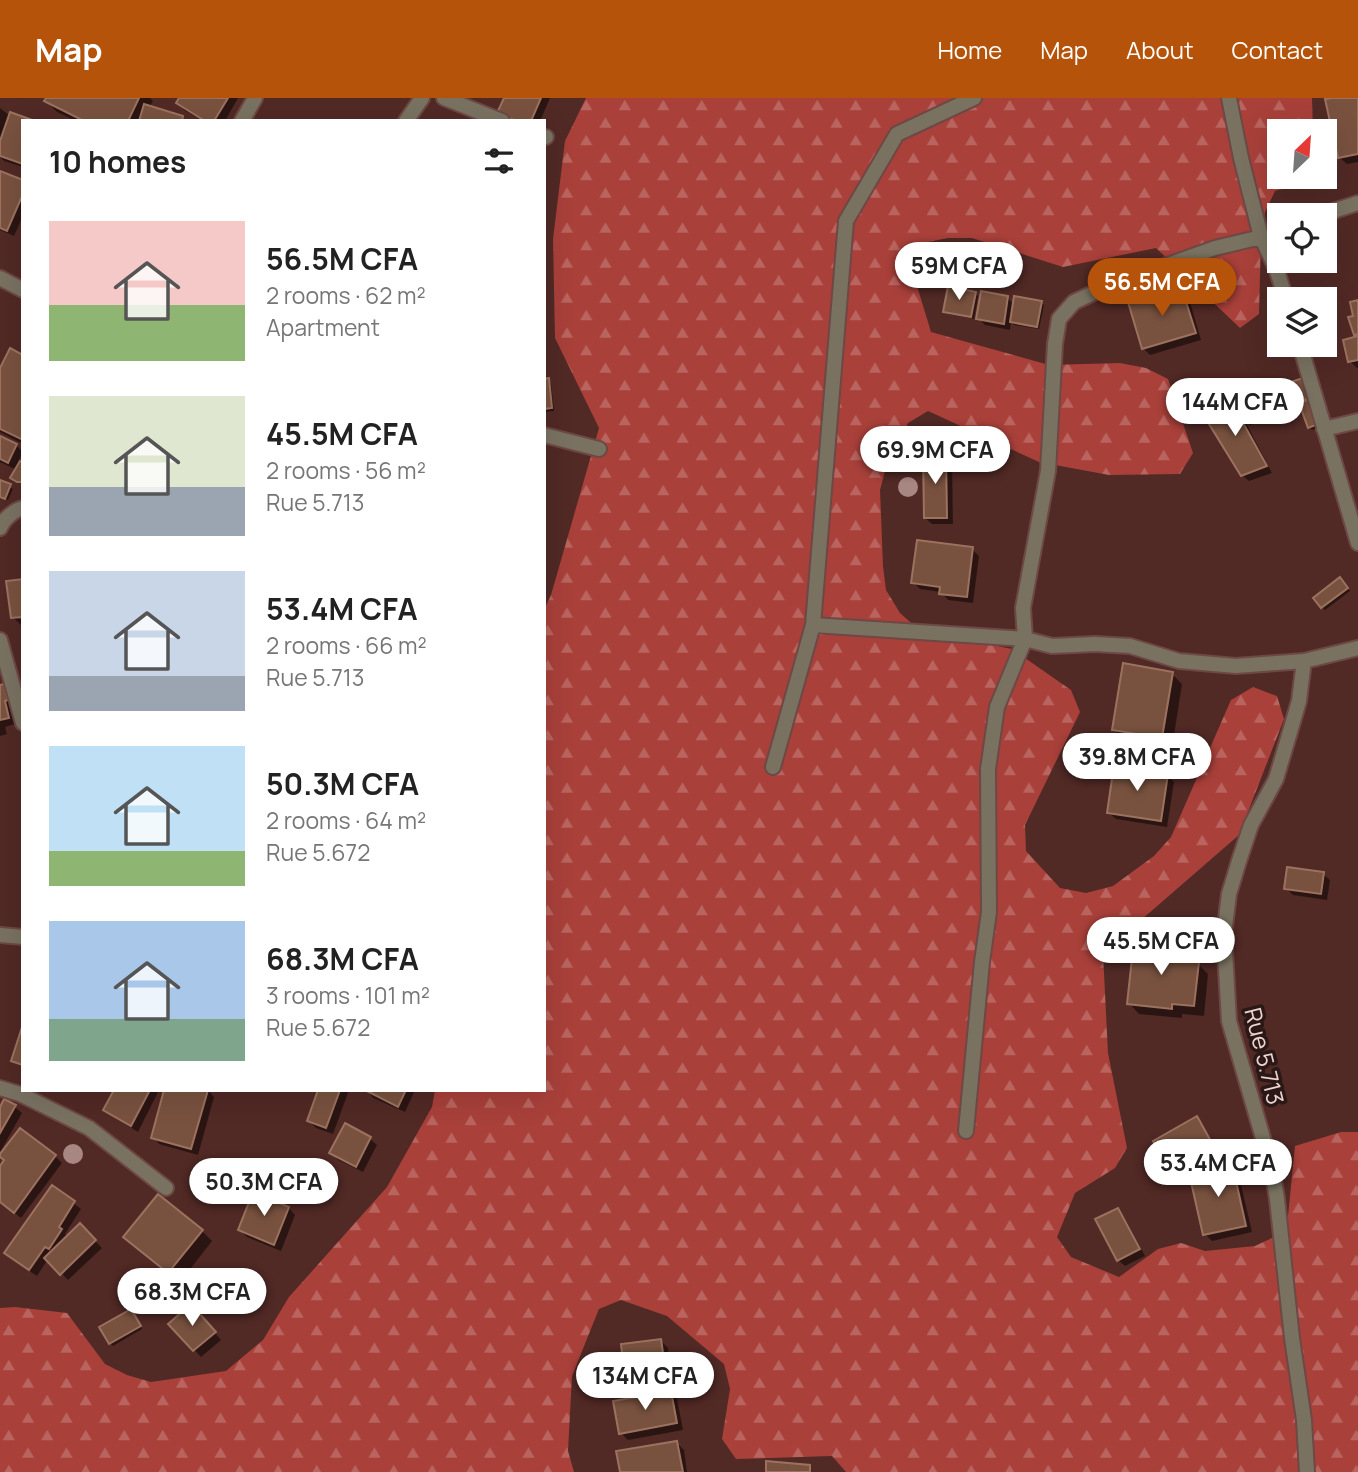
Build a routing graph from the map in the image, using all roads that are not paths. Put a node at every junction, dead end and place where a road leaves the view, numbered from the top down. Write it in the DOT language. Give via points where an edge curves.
graph roads {
  1 [pos="255,98"];
  2 [pos="422,98"];
  3 [pos="444,98"];
  4 [pos="974,98"];
  5 [pos="1229,98"];
  6 [pos="243,119"];
  7 [pos="407,119"];
  8 [pos="497,119"];
  9 [pos="1358,203"];
  10 [pos="1337,210"];
  11 [pos="1261,237"];
  12 [pos="1267,246"];
  13 [pos="0,278"];
  14 [pos="21,289"];
  15 [pos="1303,357"];
  16 [pos="1358,421"];
  17 [pos="1324,429"];
  18 [pos="546,436"];
  19 [pos="599,449"];
  20 [pos="21,508"];
  21 [pos="0,528"];
  22 [pos="1358,543"];
  23 [pos="813,625"];
  24 [pos="0,639"];
  25 [pos="1025,639"];
  26 [pos="1358,648"];
  27 [pos="1304,662"];
  28 [pos="21,716"];
  29 [pos="773,767"];
  30 [pos="0,934"];
  31 [pos="21,937"];
  32 [pos="0,1088"];
  33 [pos="966,1131"];
  34 [pos="166,1188"];
  35 [pos="1307,1472"];
  1 -- 6 [label="street"];
  2 -- 7 [label="street"];
  3 -- 8 [label="street"];
  4 -- 23 [label="street" via="897,134 846,221"];
  5 -- 11 [label="street"];
  9 -- 10 [label="street"];
  11 -- 12 [label="street"];
  11 -- 25 [label="street" via="1215,248 1104,288 1073,303 1059,319 1048,471 1023,608"];
  13 -- 14 [label="street"];
  15 -- 17 [label="street"];
  16 -- 17 [label="street"];
  17 -- 22 [label="street"];
  18 -- 19 [label="street"];
  20 -- 21 [label="street"];
  23 -- 25 [label="street"];
  23 -- 29 [label="street"];
  24 -- 28 [label="street"];
  25 -- 27 [label="street" via="1052,646 1130,646 1180,661 1236,666"];
  25 -- 33 [label="street" via="997,707 988,769 989,912"];
  26 -- 27 [label="street"];
  27 -- 35 [label="street, Rue 5.713" via="1293,725 1276,779 1251,825 1239,861 1224,934 1229,1021 1278,1199"];
  30 -- 31 [label="street"];
  32 -- 34 [label="street" via="89,1128"];
}
